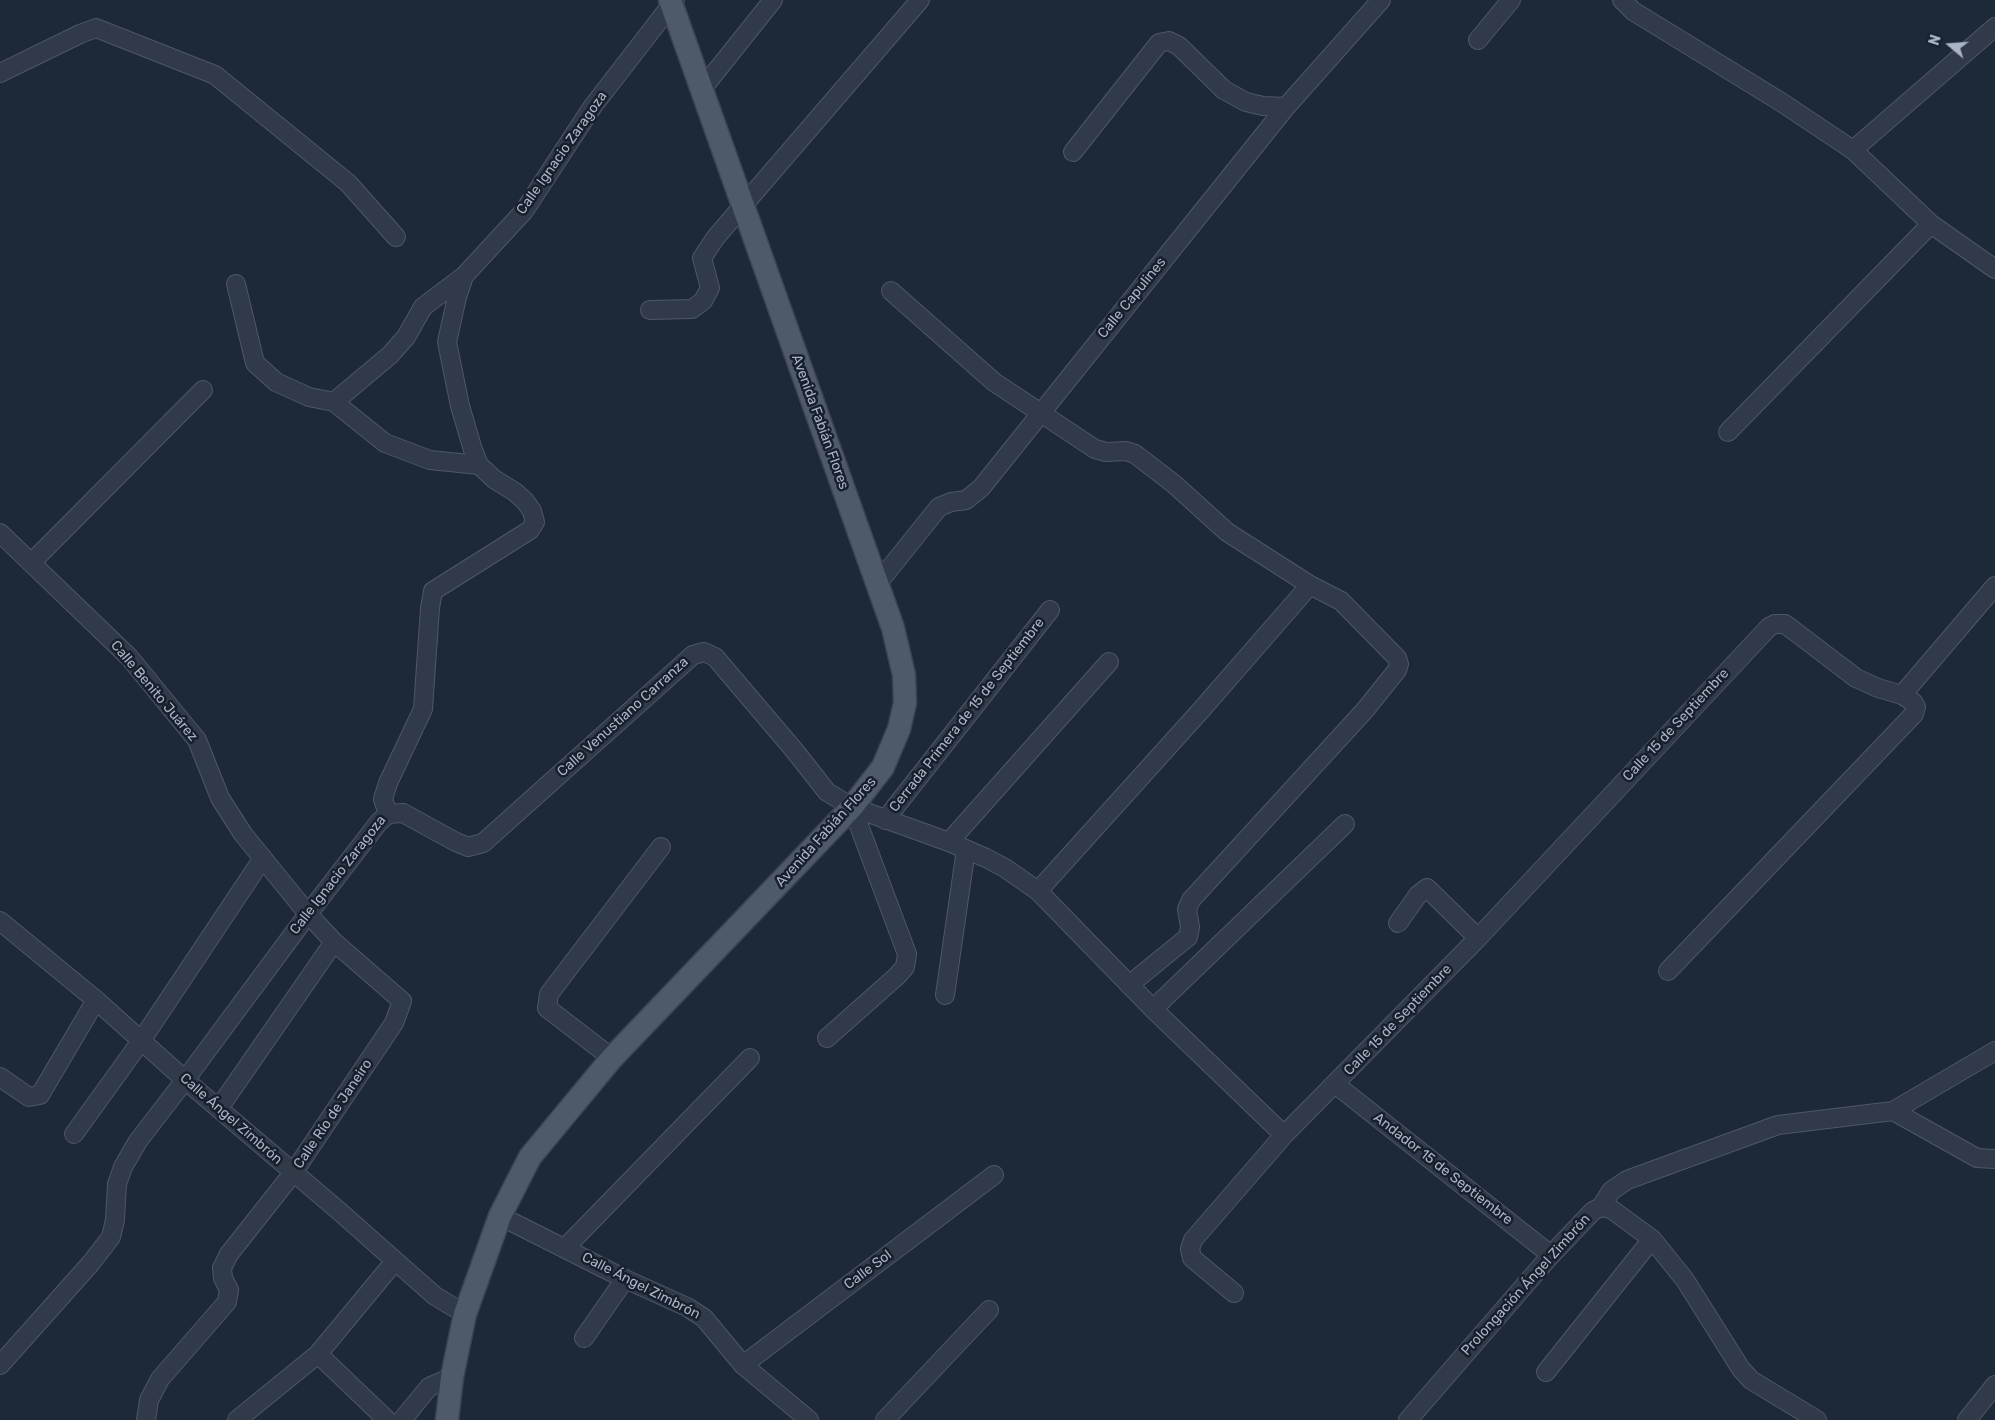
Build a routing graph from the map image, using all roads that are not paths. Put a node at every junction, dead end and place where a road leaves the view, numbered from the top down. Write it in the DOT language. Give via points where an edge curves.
graph roads {
  1 [pos="773,0"];
  2 [pos="920,0"];
  3 [pos="1381,0"];
  4 [pos="1510,0"];
  5 [pos="672,2"];
  6 [pos="1632,4"];
  7 [pos="1995,27"];
  8 [pos="1478,40"];
  9 [pos="0,73"];
  10 [pos="702,89"];
  11 [pos="1286,107"];
  12 [pos="1853,150"];
  13 [pos="1073,152"];
  14 [pos="743,206"];
  15 [pos="1931,224"];
  16 [pos="396,237"];
  17 [pos="1995,269"];
  18 [pos="464,276"];
  19 [pos="236,284"];
  20 [pos="891,291"];
  21 [pos="650,310"];
  22 [pos="203,390"];
  23 [pos="334,402"];
  24 [pos="1040,412"];
  25 [pos="1728,432"];
  26 [pos="479,465"];
  27 [pos="0,533"];
  28 [pos="31,563"];
  29 [pos="878,583"];
  30 [pos="1310,585"];
  31 [pos="1995,586"];
  32 [pos="1050,610"];
  33 [pos="1110,662"];
  34 [pos="1902,695"];
  35 [pos="852,807"];
  36 [pos="388,814"];
  37 [pos="885,820"];
  38 [pos="1345,824"];
  39 [pos="949,842"];
  40 [pos="661,847"];
  41 [pos="966,849"];
  42 [pos="263,858"];
  43 [pos="1038,891"];
  44 [pos="308,914"];
  45 [pos="0,921"];
  46 [pos="1398,923"];
  47 [pos="1478,938"];
  48 [pos="334,942"];
  49 [pos="1668,971"];
  50 [pos="1129,985"];
  51 [pos="945,995"];
  52 [pos="96,1000"];
  53 [pos="402,1002"];
  54 [pos="1153,1009"];
  55 [pos="827,1038"];
  56 [pos="141,1041"];
  57 [pos="1995,1051"];
  58 [pos="612,1058"];
  59 [pos="750,1058"];
  60 [pos="0,1076"];
  61 [pos="185,1080"];
  62 [pos="1335,1084"];
  63 [pos="219,1108"];
  64 [pos="1893,1111"];
  65 [pos="74,1134"];
  66 [pos="1284,1135"];
  67 [pos="1995,1159"];
  68 [pos="293,1173"];
  69 [pos="994,1175"];
  70 [pos="1601,1207"];
  71 [pos="500,1216"];
  72 [pos="1652,1239"];
  73 [pos="566,1248"];
  74 [pos="1551,1255"];
  75 [pos="396,1261"];
  76 [pos="625,1279"];
  77 [pos="1234,1293"];
  78 [pos="989,1310"];
  79 [pos="464,1314"];
  80 [pos="584,1338"];
  81 [pos="318,1354"];
  82 [pos="743,1364"];
  83 [pos="0,1365"];
  84 [pos="1546,1372"];
  85 [pos="452,1377"];
  86 [pos="1995,1385"];
  87 [pos="146,1420"];
  88 [pos="237,1420"];
  89 [pos="387,1420"];
  90 [pos="402,1420"];
  91 [pos="447,1420"];
  92 [pos="809,1420"];
  93 [pos="885,1420"];
  94 [pos="1408,1420"];
  95 [pos="1817,1420"];
  96 [pos="1967,1420"];
  1 -- 10 [label="street"];
  2 -- 14 [label="street"];
  3 -- 11 [label="street, Calle Capulines"];
  4 -- 8 [label="street"];
  5 -- 10 [label="main road, Avenida Fabián Flores"];
  5 -- 18 [label="street, Calle Ignacio Zaragoza" via="593,106 524,211"];
  6 -- 12 [label="street"];
  7 -- 12 [label="street"];
  9 -- 16 [label="street" via="96,28 215,75 348,183"];
  10 -- 14 [label="main road, Avenida Fabián Flores"];
  11 -- 13 [label="street" via="1246,102 1224,90 1179,46 1169,41 1159,43"];
  11 -- 24 [label="street, Calle Capulines"];
  12 -- 15 [label="street"];
  14 -- 21 [label="street" via="702,258 710,288 703,301 692,309"];
  14 -- 29 [label="main road, Avenida Fabián Flores"];
  15 -- 17 [label="street"];
  15 -- 25 [label="street"];
  18 -- 23 [label="street" via="423,307 406,337 390,356"];
  18 -- 26 [label="street, Calle Ignacio Zaragoza" via="447,342 460,406"];
  19 -- 23 [label="street" via="255,364 276,382 309,397"];
  20 -- 24 [label="street" via="994,382"];
  22 -- 28 [label="street"];
  23 -- 26 [label="street" via="385,443 430,460"];
  24 -- 29 [label="street, Calle Capulines" via="981,488 966,500 939,507"];
  24 -- 30 [label="street" via="1095,449 1135,454 1227,532"];
  26 -- 36 [label="street, Calle Ignacio Zaragoza" via="525,501 535,522 530,530 433,592 423,709 388,783 384,799"];
  27 -- 28 [label="street, Calle Benito Juárez"];
  28 -- 42 [label="street, Calle Benito Juárez" via="129,658 197,740 220,798"];
  29 -- 35 [label="main road, Avenida Fabián Flores" via="894,628 904,675 905,703 899,729 883,767"];
  30 -- 43 [label="street"];
  30 -- 50 [label="street" via="1341,601 1397,658 1399,664 1365,710 1191,900 1187,909 1188,938"];
  31 -- 34 [label="street"];
  32 -- 37 [label="street, Cerrada Primera de 15 de Septiembre"];
  33 -- 39 [label="street"];
  34 -- 47 [label="street, Calle 15 de Septiembre" via="1856,678 1785,624 1769,627"];
  34 -- 49 [label="street, Calle 15 de Septiembre" via="1913,702 1916,707 1914,714"];
  35 -- 36 [label="street, Calle Venustiano Carranza" via="827,792 715,657 704,652 693,655 483,843 468,847 403,813"];
  35 -- 37 [label="street"];
  35 -- 55 [label="street" via="907,954 905,967 897,976"];
  35 -- 58 [label="main road, Avenida Fabián Flores"];
  36 -- 44 [label="street, Calle Ignacio Zaragoza" via="378,822"];
  37 -- 39 [label="street"];
  38 -- 54 [label="street"];
  39 -- 41 [label="street"];
  40 -- 58 [label="street" via="549,994 547,1008"];
  41 -- 43 [label="street" via="1005,868"];
  41 -- 51 [label="street"];
  42 -- 44 [label="street, Calle Benito Juárez"];
  42 -- 56 [label="street"];
  43 -- 50 [label="street"];
  44 -- 48 [label="street, Calle Benito Juárez"];
  44 -- 61 [label="street, Calle Ignacio Zaragoza"];
  45 -- 52 [label="street, Calle Ángel Zimbrón"];
  46 -- 47 [label="street" via="1427,888"];
  47 -- 62 [label="street, Calle 15 de Septiembre"];
  48 -- 53 [label="street, Calle Benito Juárez"];
  48 -- 63 [label="street"];
  50 -- 54 [label="street"];
  52 -- 56 [label="street, Calle Ángel Zimbrón"];
  52 -- 60 [label="street" via="40,1095 29,1096"];
  53 -- 68 [label="street, Calle Río de Janeiro" via="394,1023"];
  54 -- 66 [label="street"];
  56 -- 61 [label="street, Calle Ángel Zimbrón"];
  56 -- 65 [label="street"];
  57 -- 64 [label="street"];
  58 -- 71 [label="main road, Avenida Fabián Flores" via="530,1157"];
  59 -- 73 [label="street"];
  61 -- 63 [label="street, Calle Ángel Zimbrón"];
  61 -- 83 [label="street, Calle Ignacio Zaragoza" via="138,1141 123,1167 117,1184 111,1237"];
  62 -- 66 [label="street, Calle 15 de Septiembre"];
  62 -- 74 [label="street, Andador 15 de Septiembre"];
  63 -- 68 [label="street, Calle Ángel Zimbrón"];
  64 -- 67 [label="street" via="1977,1158"];
  64 -- 70 [label="street" via="1778,1125 1627,1180 1611,1191"];
  66 -- 77 [label="street, Calle 15 de Septiembre" via="1193,1240 1190,1249 1192,1258"];
  68 -- 75 [label="street, Calle Ángel Zimbrón"];
  68 -- 87 [label="street, Calle Río de Janeiro" via="229,1254 222,1268 229,1290 227,1302 160,1379 149,1400"];
  69 -- 82 [label="street, Calle Sol"];
  70 -- 72 [label="street, Prolongación Ángel Zimbrón" via="1611,1209"];
  70 -- 74 [label="street, Prolongación Ángel Zimbrón"];
  71 -- 73 [label="street, Calle Ángel Zimbrón"];
  71 -- 79 [label="main road, Avenida Fabián Flores"];
  72 -- 84 [label="street"];
  72 -- 95 [label="street, Prolongación Ángel Zimbrón" via="1685,1280 1751,1380"];
  73 -- 76 [label="street, Calle Ángel Zimbrón"];
  74 -- 94 [label="street, Prolongación Ángel Zimbrón"];
  75 -- 79 [label="street, Calle Ángel Zimbrón" via="435,1296"];
  75 -- 81 [label="street"];
  76 -- 80 [label="street"];
  76 -- 82 [label="street, Calle Ángel Zimbrón" via="704,1318"];
  78 -- 93 [label="street"];
  79 -- 85 [label="main road, Avenida Fabián Flores"];
  81 -- 88 [label="street"];
  81 -- 89 [label="street"];
  82 -- 92 [label="street, Calle Ángel Zimbrón"];
  85 -- 90 [label="street" via="429,1387"];
  85 -- 91 [label="main road, Avenida Fabián Flores"];
  86 -- 96 [label="street"];
}
